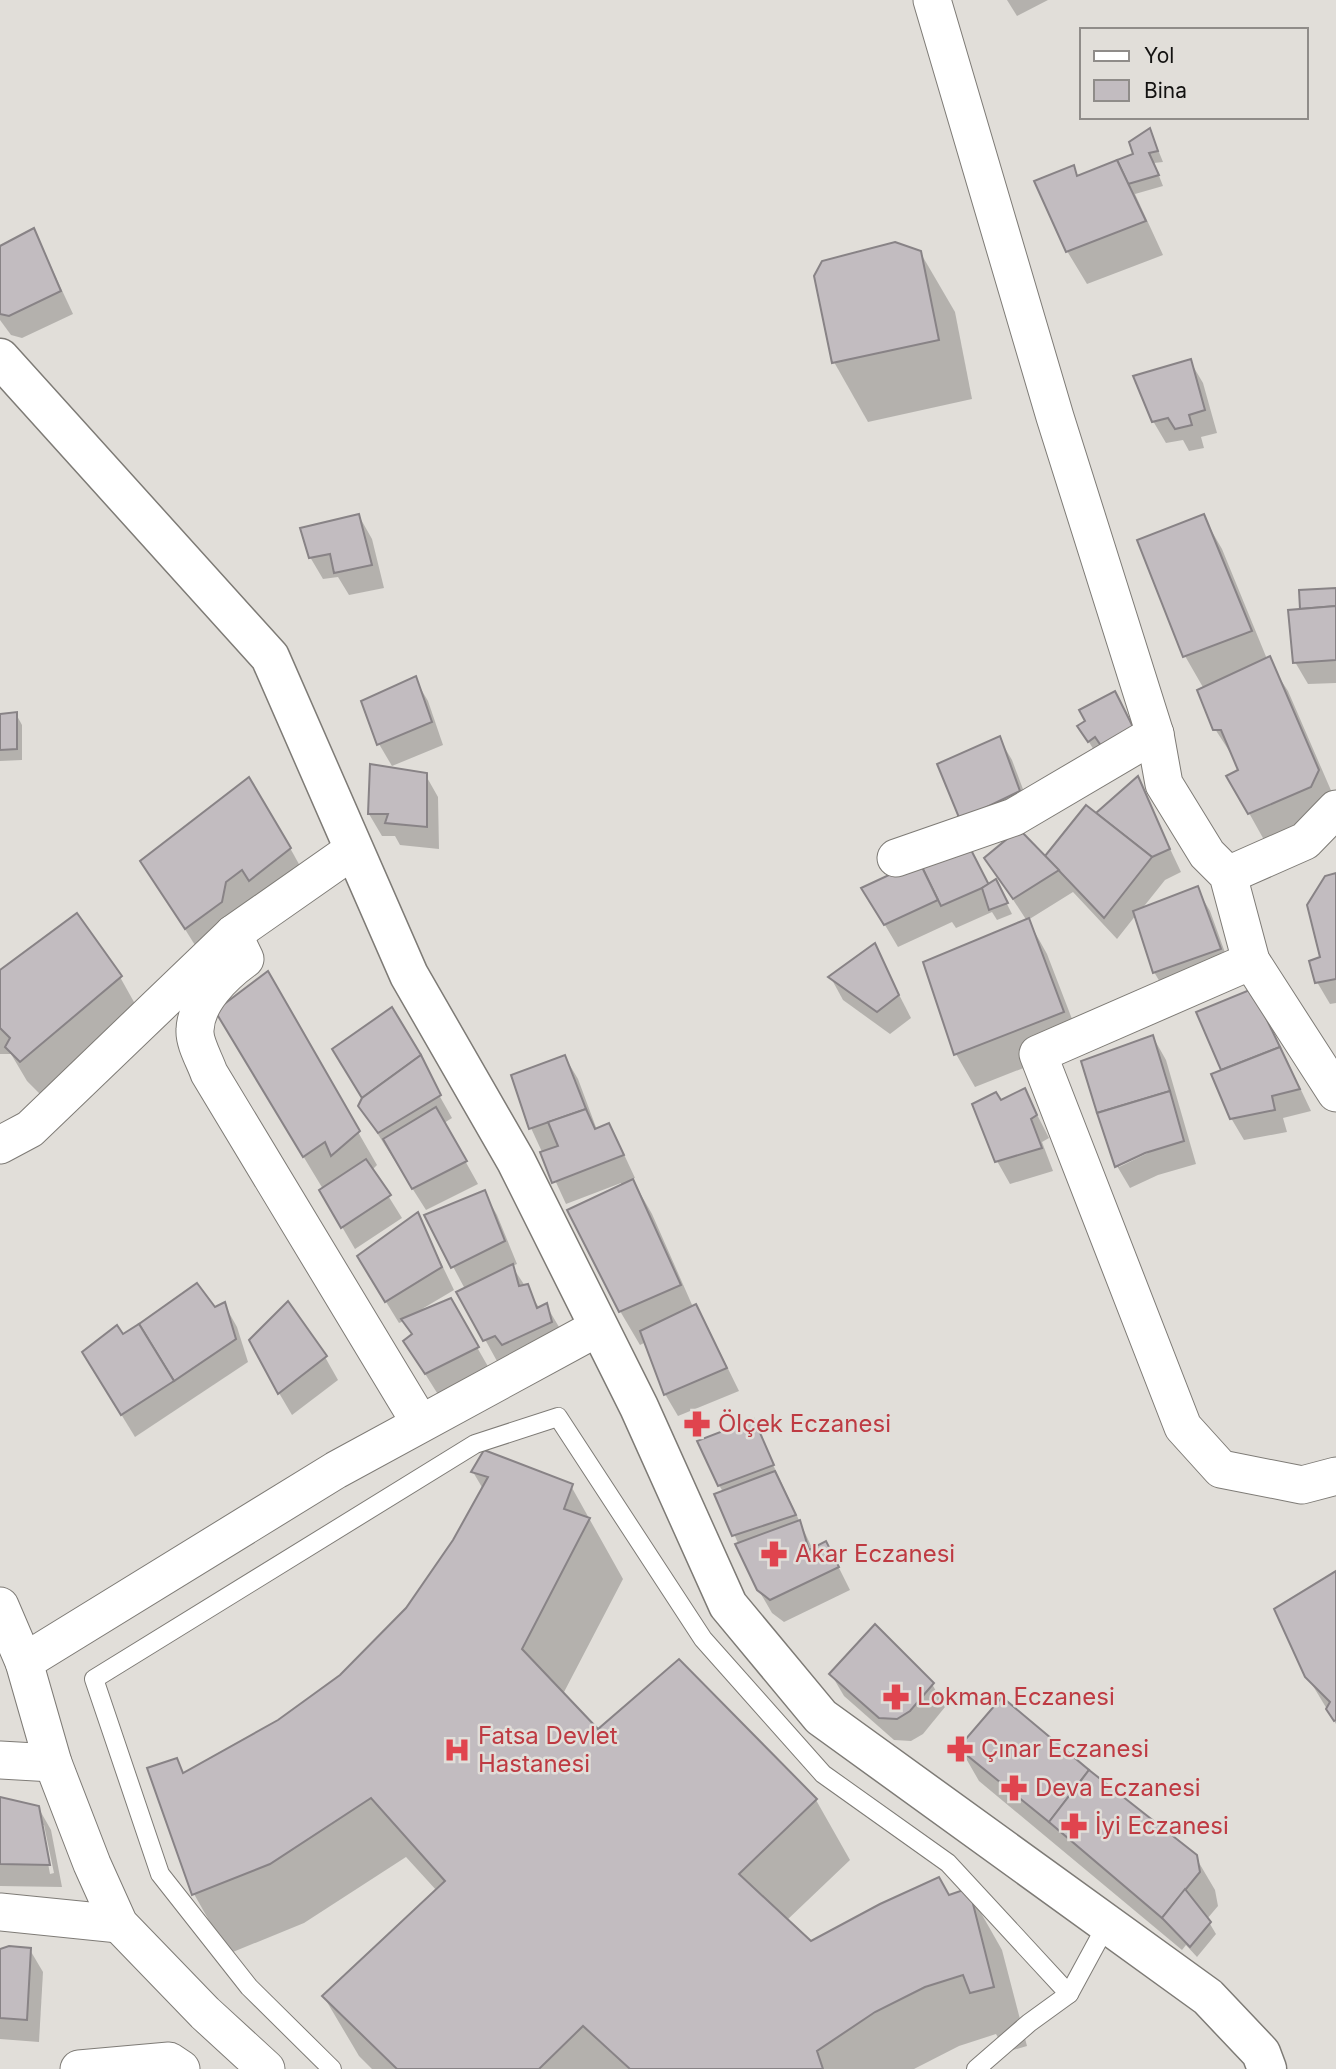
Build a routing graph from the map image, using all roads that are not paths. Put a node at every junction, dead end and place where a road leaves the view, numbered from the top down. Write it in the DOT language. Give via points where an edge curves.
graph roads {
  1 [pos="932,0"];
  2 [pos="0,358"];
  3 [pos="1155,734"];
  4 [pos="1336,809"];
  5 [pos="353,850"];
  6 [pos="896,858"];
  7 [pos="1228,875"];
  8 [pos="233,934"];
  9 [pos="1251,961"];
  10 [pos="1336,1093"];
  11 [pos="0,1145"];
  12 [pos="597,1328"];
  13 [pos="419,1422"];
  14 [pos="1336,1476"];
  15 [pos="0,1606"];
  16 [pos="24,1662"];
  17 [pos="0,1760"];
  18 [pos="53,1763"];
  19 [pos="0,1912"];
  20 [pos="119,1924"];
  21 [pos="1107,1924"];
  22 [pos="1069,1994"];
  23 [pos="205,2013"];
  24 [pos="79,2069"];
  25 [pos="181,2069"];
  26 [pos="192,2069"];
  27 [pos="266,2069"];
  28 [pos="332,2069"];
  29 [pos="976,2069"];
  30 [pos="1267,2069"];
  1 -- 3 [label="street" via="1055,417"];
  2 -- 5 [label="street" via="270,657"];
  3 -- 6 [label="street" via="1014,817"];
  3 -- 7 [label="street" via="1164,783 1208,854"];
  4 -- 7 [label="street" via="1305,841"];
  5 -- 8 [label="street"];
  5 -- 12 [label="street" via="410,975 516,1161"];
  7 -- 9 [label="street"];
  8 -- 11 [label="street" via="30,1129"];
  8 -- 13 [label="street" via="245,959 226,973 204,1003 195,1031 209,1073"];
  9 -- 10 [label="street"];
  9 -- 14 [label="street" via="1038,1054 1183,1427 1221,1469 1301,1485"];
  12 -- 13 [label="street"];
  12 -- 21 [label="street" via="639,1407 728,1605 821,1717"];
  13 -- 16 [label="street"];
  15 -- 16 [label="street"];
  16 -- 18 [label="street"];
  17 -- 18 [label="street"];
  18 -- 20 [label="street"];
  19 -- 20 [label="street"];
  20 -- 23 [label="street"];
  21 -- 22 [label="lane"];
  21 -- 30 [label="street" via="1208,1997 1261,2053"];
  22 -- 28 [label="lane" via="948,1863 823,1773 703,1639 558,1417 475,1444 94,1679 160,1874 249,1987"];
  22 -- 29 [label="lane"];
  23 -- 26 [label="street"];
  23 -- 27 [label="street"];
  24 -- 25 [label="street" via="169,2062"];
}
